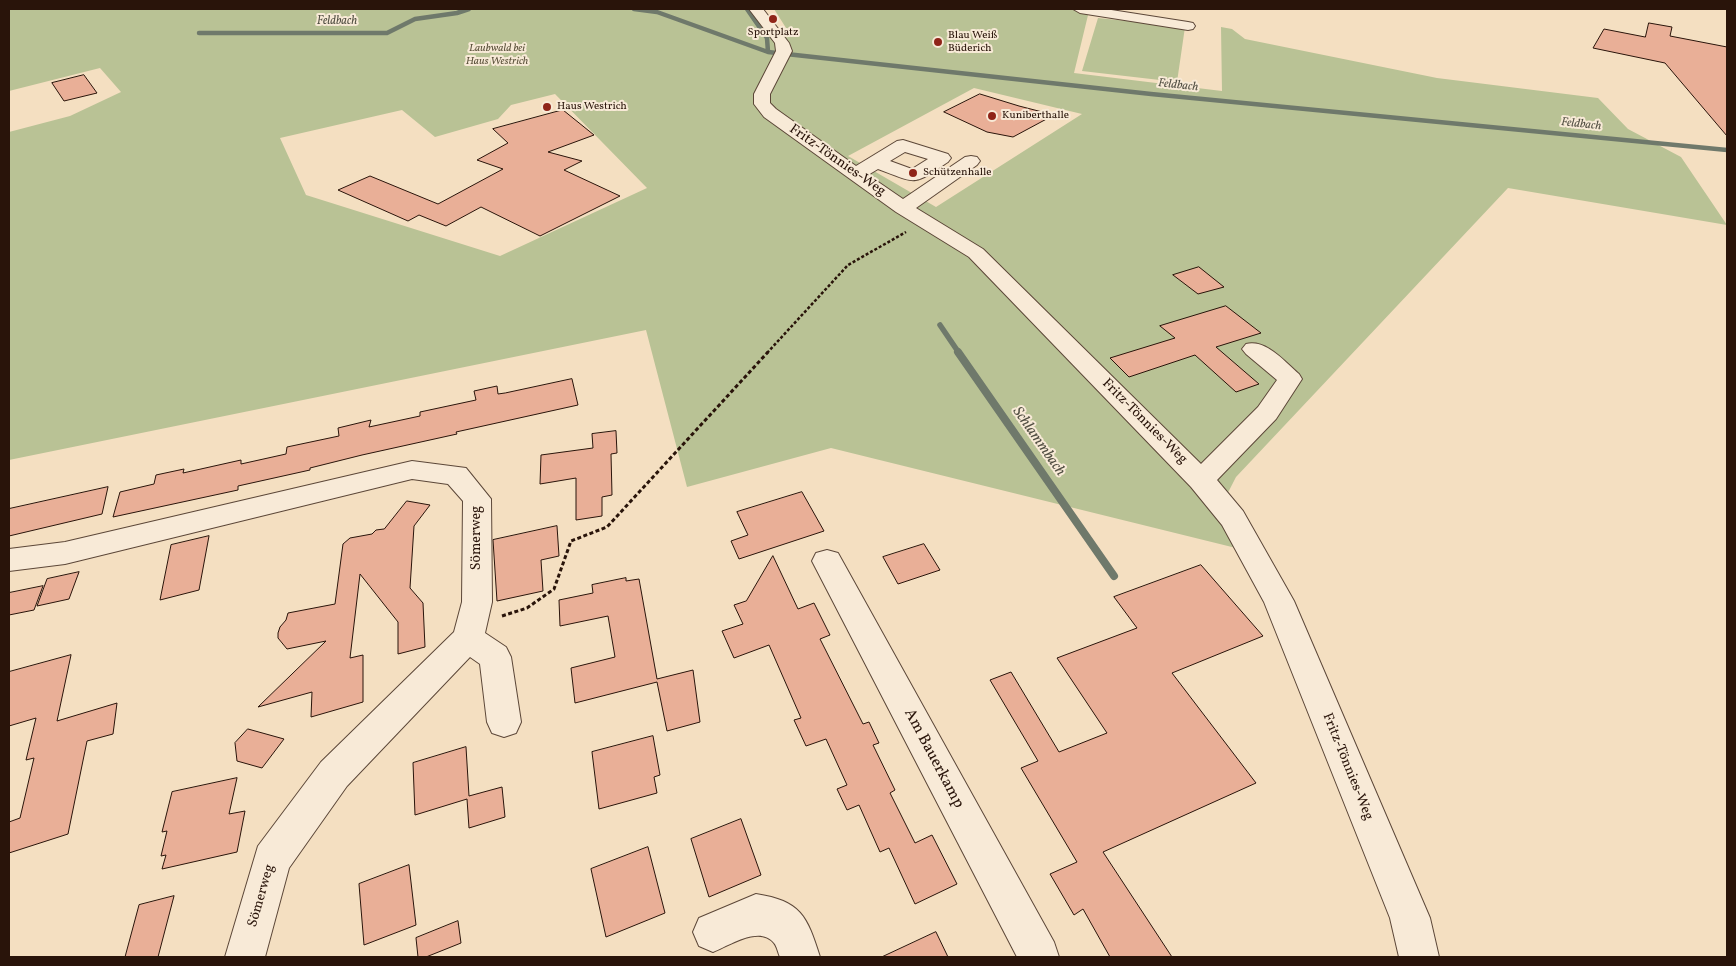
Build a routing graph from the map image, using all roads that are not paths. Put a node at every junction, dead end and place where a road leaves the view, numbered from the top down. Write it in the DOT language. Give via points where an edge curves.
graph roads {
  1 [pos="756,9"];
  2 [pos="1080,9"];
  3 [pos="1188,26"];
  4 [pos="971,161"];
  5 [pos="913,214"];
  6 [pos="1254,349"];
  7 [pos="1201,480"];
  8 [pos="9,560"];
  9 [pos="827,561"];
  10 [pos="471,627"];
  11 [pos="504,722"];
  12 [pos="713,932"];
  13 [pos="245,957"];
  14 [pos="800,957"];
  15 [pos="1039,957"];
  16 [pos="1419,957"];
  1 -- 5 [label="street, Fritz-Tönnies-Weg" via="778,38 783,53 762,94 762,104 785,126 865,169"];
  2 -- 3 [label="street"];
  4 -- 5 [label="street"];
  5 -- 7 [label="street, Fritz-Tönnies-Weg" via="976,253"];
  6 -- 7 [label="street" via="1290,379 1267,413"];
  7 -- 16 [label="street, Fritz-Tönnies-Weg" via="1233,518 1279,601 1410,918"];
  8 -- 10 [label="street, Sömerweg" via="65,553 412,470 456,475 477,500 477,602"];
  9 -- 15 [label="street, Am Bauerkamp"];
  10 -- 11 [label="street" via="495,657"];
  10 -- 13 [label="street, Sömerweg" via="334,774 272,859"];
  12 -- 14 [label="street" via="756,914 774,917 790,930"];
}
